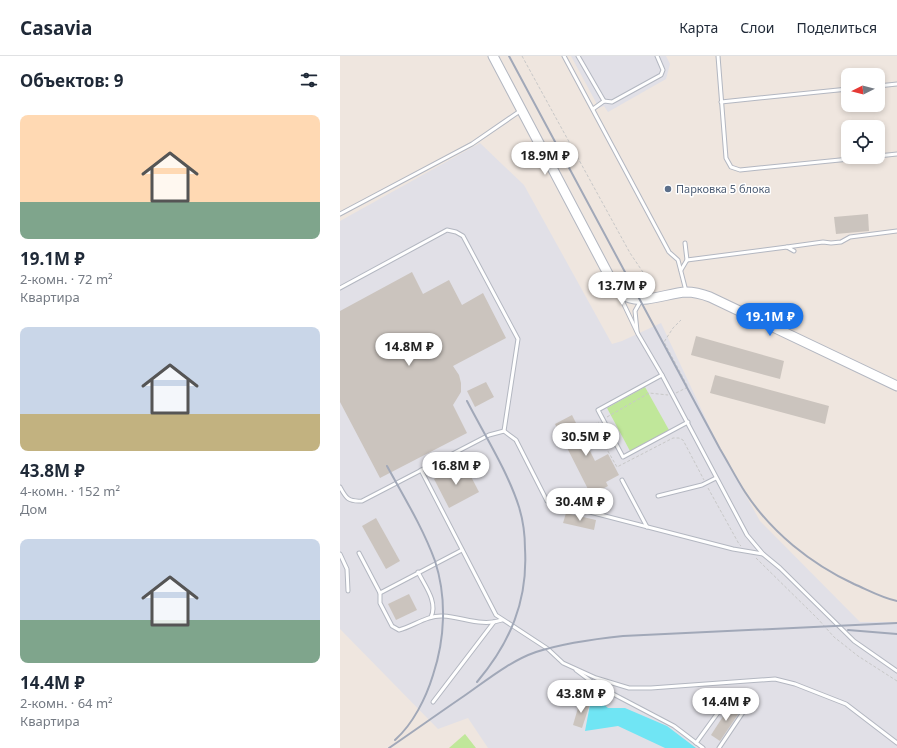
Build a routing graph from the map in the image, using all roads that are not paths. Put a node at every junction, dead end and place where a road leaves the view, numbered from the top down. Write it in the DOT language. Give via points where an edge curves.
graph roads {
  1 [pos="493,56"];
  2 [pos="564,56"];
  3 [pos="578,56"];
  4 [pos="657,56"];
  5 [pos="718,56"];
  6 [pos="897,84"];
  7 [pos="885,85"];
  8 [pos="841,90"];
  9 [pos="604,101"];
  10 [pos="722,102"];
  11 [pos="593,109"];
  12 [pos="522,110"];
  13 [pos="897,154"];
  14 [pos="885,155"];
  15 [pos="841,160"];
  16 [pos="340,214"];
  17 [pos="897,231"];
  18 [pos="685,244"];
  19 [pos="787,247"];
  20 [pos="794,251"];
  21 [pos="687,260"];
  22 [pos="681,270"];
  23 [pos="615,287"];
  24 [pos="340,288"];
  25 [pos="686,292"];
  26 [pos="641,300"];
  27 [pos="638,334"];
  28 [pos="662,375"];
  29 [pos="897,386"];
  30 [pos="688,422"];
  31 [pos="504,431"];
  32 [pos="421,470"];
  33 [pos="716,478"];
  34 [pos="622,480"];
  35 [pos="340,487"];
  36 [pos="658,496"];
  37 [pos="647,527"];
  38 [pos="462,550"];
  39 [pos="359,553"];
  40 [pos="340,554"];
  41 [pos="763,554"];
  42 [pos="418,572"];
  43 [pos="348,591"];
  44 [pos="380,593"];
  45 [pos="431,617"];
  46 [pos="502,620"];
  47 [pos="494,622"];
  48 [pos="569,666"];
  49 [pos="897,671"];
  50 [pos="433,702"];
  51 [pos="696,743"];
  52 [pos="897,743"];
  53 [pos="703,748"];
  54 [pos="719,748"];
  1 -- 12 [label="main road"];
  2 -- 11 [label="lane"];
  3 -- 9 [label="lane"];
  4 -- 9 [label="lane" via="663,70 661,75 612,102"];
  5 -- 10 [label="lane"];
  6 -- 7 [label="lane"];
  8 -- 10 [label="lane"];
  9 -- 11 [label="lane"];
  10 -- 15 [label="lane" via="726,158 731,167 740,170"];
  11 -- 22 [label="lane" via="669,252 678,260"];
  12 -- 16 [label="lane" via="472,144"];
  12 -- 23 [label="main road"];
  13 -- 14 [label="lane"];
  17 -- 19 [label="lane" via="850,236 836,243 823,242"];
  18 -- 21 [label="lane"];
  19 -- 20 [label="lane"];
  19 -- 21 [label="lane"];
  21 -- 22 [label="lane"];
  22 -- 25 [label="lane"];
  23 -- 26 [label="main road" via="627,297"];
  23 -- 27 [label="lane"];
  24 -- 31 [label="lane" via="447,230 463,236 518,339"];
  25 -- 26 [label="main road"];
  25 -- 29 [label="main road" via="710,297"];
  26 -- 27 [label="lane" via="635,311"];
  27 -- 28 [label="lane"];
  28 -- 30 [label="lane"];
  28 -- 30 [label="lane" via="598,410 623,457"];
  30 -- 33 [label="lane"];
  31 -- 32 [label="lane" via="489,435"];
  31 -- 37 [label="lane" via="516,440 547,501"];
  32 -- 35 [label="lane" via="362,501 352,502 345,497"];
  32 -- 38 [label="lane"];
  33 -- 36 [label="lane"];
  33 -- 41 [label="lane" via="747,535"];
  34 -- 37 [label="lane"];
  37 -- 41 [label="lane"];
  38 -- 42 [label="lane"];
  38 -- 46 [label="lane" via="496,615"];
  39 -- 44 [label="lane"];
  40 -- 43 [label="lane" via="347,569"];
  41 -- 49 [label="lane" via="854,641"];
  42 -- 44 [label="lane"];
  42 -- 45 [label="lane" via="432,598 434,610"];
  44 -- 45 [label="lane" via="380,603 392,626 399,630"];
  45 -- 47 [label="lane"];
  46 -- 47 [label="lane"];
  46 -- 48 [label="lane" via="548,649 562,663"];
  47 -- 50 [label="lane"];
  48 -- 51 [label="lane" via="596,685 674,726"];
  48 -- 52 [label="lane" via="629,688 775,679 846,704"];
  51 -- 53 [label="lane"];
  51 -- 54 [label="lane" via="730,696 748,705"];
}
